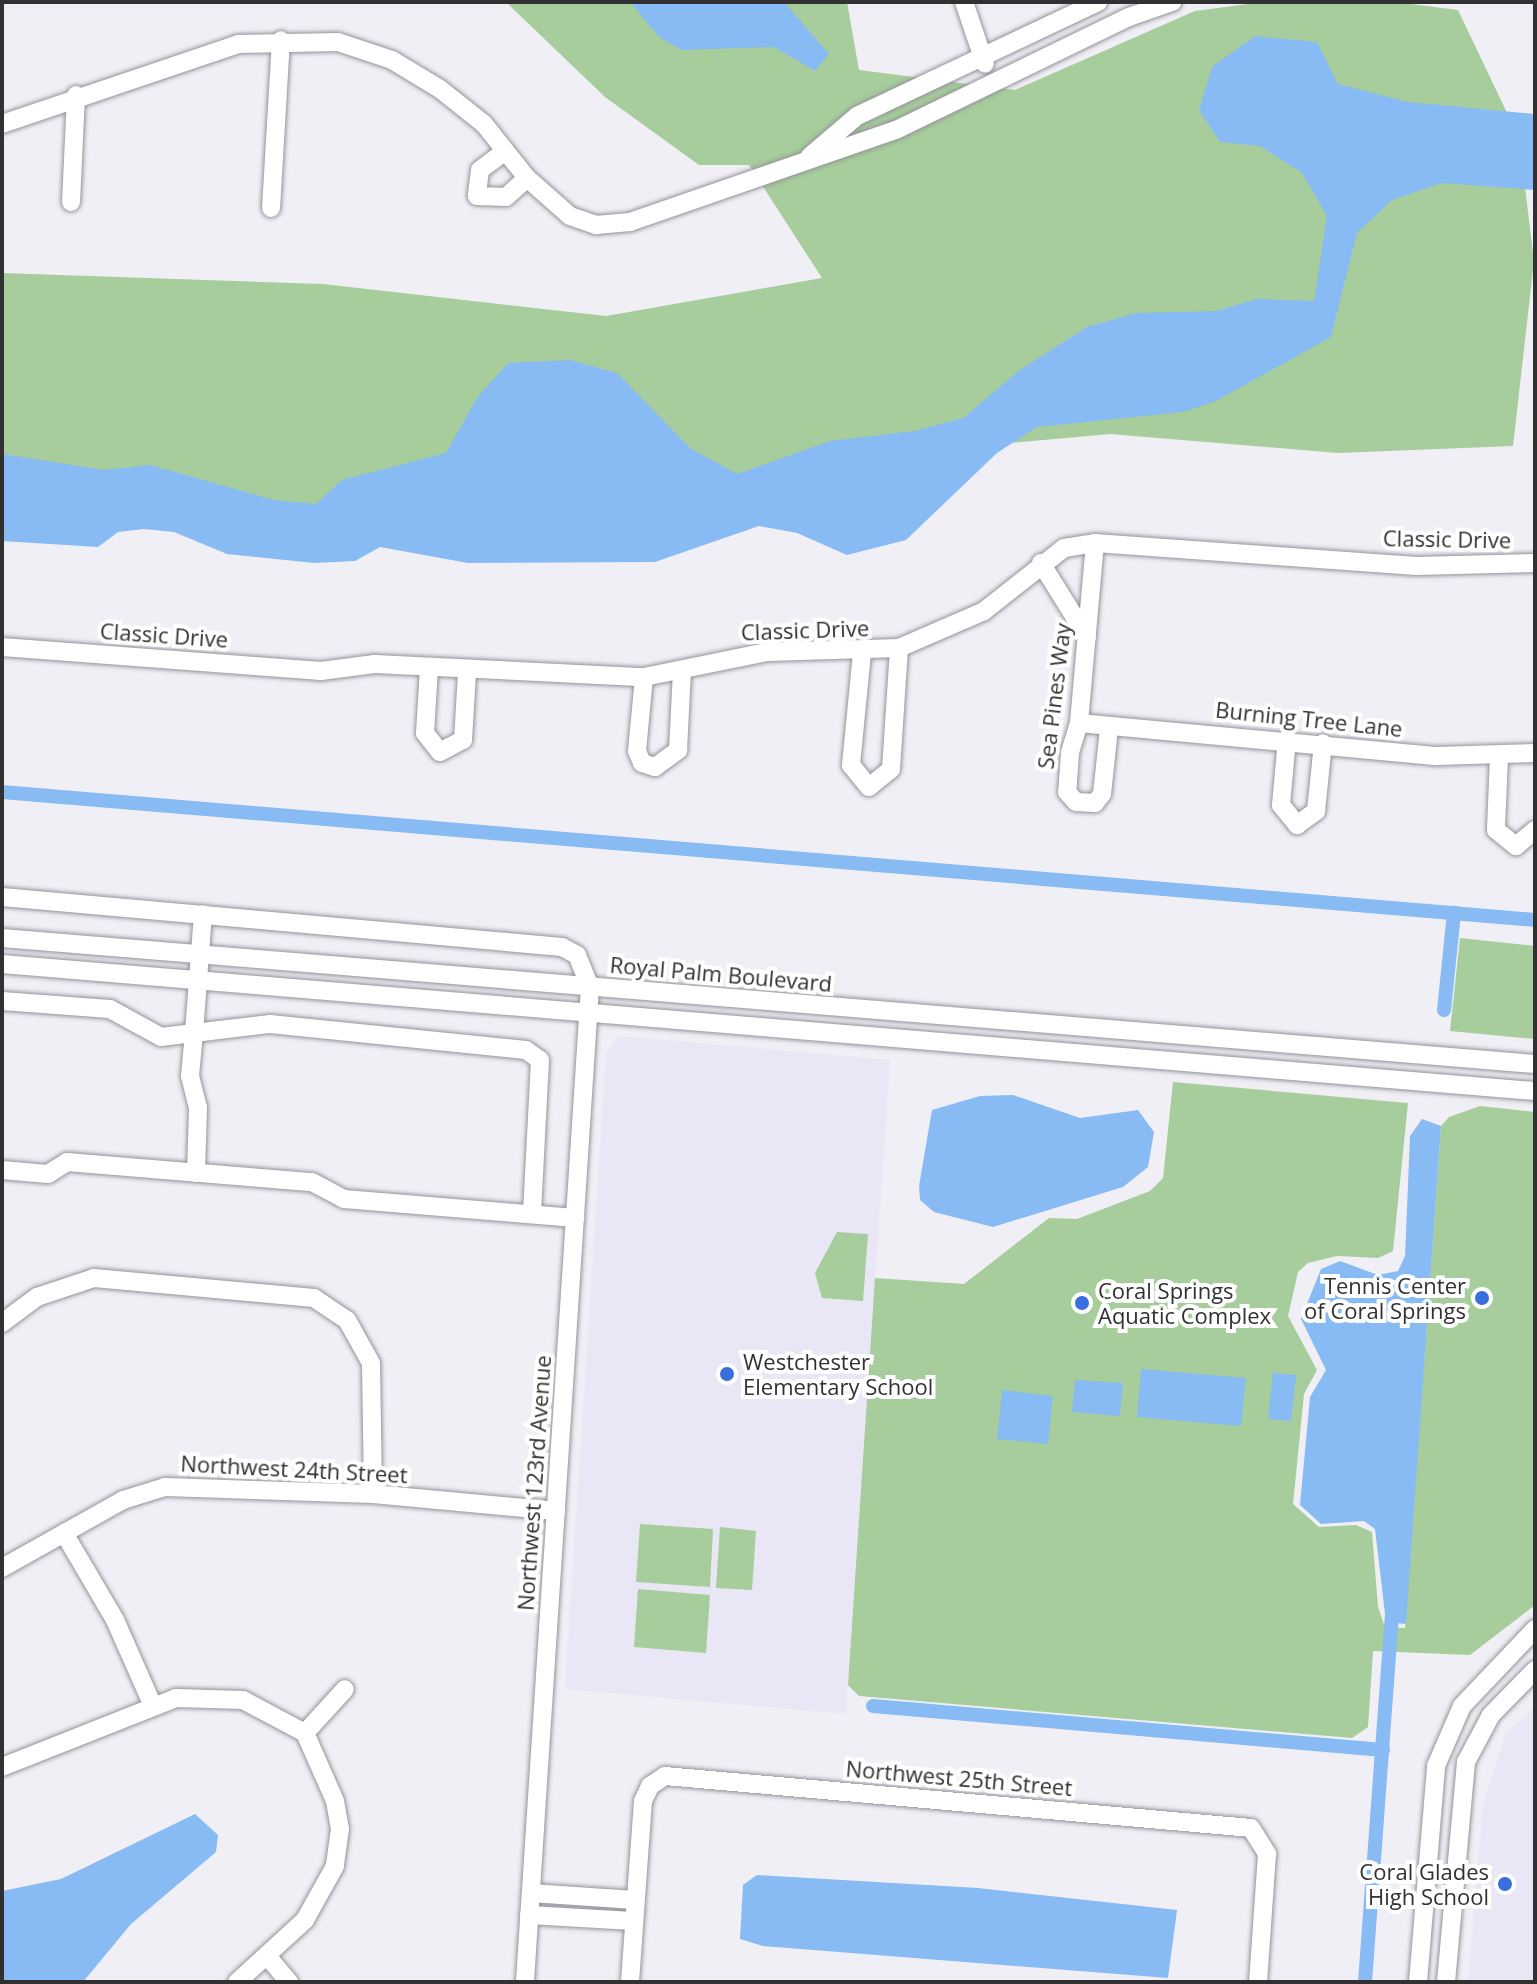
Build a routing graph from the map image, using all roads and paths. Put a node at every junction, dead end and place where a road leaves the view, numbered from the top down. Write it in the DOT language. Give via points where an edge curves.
graph roads {
  1 [pos="964,2"];
  2 [pos="1098,2"];
  3 [pos="1172,2"];
  4 [pos="281,40"];
  5 [pos="982,56"];
  6 [pos="994,81"];
  7 [pos="76,95"];
  8 [pos="2,124"];
  9 [pos="504,152"];
  10 [pos="801,163"];
  11 [pos="527,178"];
  12 [pos="71,202"];
  13 [pos="271,208"];
  14 [pos="1095,543"];
  15 [pos="1041,563"];
  16 [pos="1535,563"];
  17 [pos="1087,637"];
  18 [pos="2,647"];
  19 [pos="899,648"];
  20 [pos="862,653"];
  21 [pos="429,668"];
  22 [pos="682,671"];
  23 [pos="467,672"];
  24 [pos="644,677"];
  25 [pos="1079,723"];
  26 [pos="1109,728"];
  27 [pos="1287,739"];
  28 [pos="1323,743"];
  29 [pos="1535,753"];
  30 [pos="1499,757"];
  31 [pos="1535,830"];
  32 [pos="2,897"];
  33 [pos="203,914"];
  34 [pos="2,938"];
  35 [pos="201,955"];
  36 [pos="2,964"];
  37 [pos="199,980"];
  38 [pos="590,987"];
  39 [pos="2,1001"];
  40 [pos="588,1012"];
  41 [pos="194,1033"];
  42 [pos="1535,1064"];
  43 [pos="1535,1091"];
  44 [pos="2,1170"];
  45 [pos="196,1173"];
  46 [pos="532,1214"];
  47 [pos="575,1218"];
  48 [pos="2,1323"];
  49 [pos="373,1494"];
  50 [pos="556,1511"];
  51 [pos="64,1533"];
  52 [pos="2,1568"];
  53 [pos="1535,1629"];
  54 [pos="1535,1670"];
  55 [pos="345,1689"];
  56 [pos="152,1704"];
  57 [pos="305,1733"];
  58 [pos="2,1767"];
  59 [pos="531,1893"];
  60 [pos="635,1900"];
  61 [pos="529,1915"];
  62 [pos="633,1921"];
  63 [pos="268,1957"];
  64 [pos="237,1982"];
  65 [pos="289,1982"];
  66 [pos="525,1982"];
  67 [pos="630,1982"];
  68 [pos="1258,1982"];
  69 [pos="1418,1982"];
  70 [pos="1446,1982"];
  1 -- 5 [label="street"];
  2 -- 5 [label="street"];
  3 -- 6 [label="street"];
  4 -- 7 [label="street" via="238,44"];
  4 -- 9 [label="street" via="338,42 392,60 484,124"];
  4 -- 13 [label="street"];
  5 -- 6 [label="street"];
  5 -- 10 [label="street" via="857,116"];
  6 -- 10 [label="street" via="896,130"];
  7 -- 8 [label="street"];
  7 -- 12 [label="street"];
  9 -- 11 [label="street"];
  9 -- 11 [label="street" via="480,170 477,196 506,197"];
  10 -- 11 [label="street" via="688,204 596,225 570,216"];
  14 -- 15 [label="street, Classic Drive" via="1064,548"];
  14 -- 16 [label="street, Classic Drive" via="1416,566"];
  14 -- 17 [label="street, Sea Pines Way"];
  15 -- 17 [label="street"];
  15 -- 19 [label="street, Classic Drive" via="984,611"];
  17 -- 25 [label="street, Sea Pines Way"];
  18 -- 21 [label="street, Classic Drive" via="321,671 375,664"];
  19 -- 20 [label="street, Classic Drive"];
  19 -- 20 [label="street" via="891,769 869,787 851,765"];
  20 -- 22 [label="street, Classic Drive" via="767,652"];
  21 -- 23 [label="street, Classic Drive"];
  21 -- 23 [label="street" via="425,733 440,752 463,740"];
  22 -- 24 [label="street, Classic Drive"];
  22 -- 24 [label="street" via="678,750 655,767 642,763 637,751"];
  23 -- 24 [label="street, Classic Drive"];
  25 -- 26 [label="street, Burning Tree Lane"];
  25 -- 26 [label="street, Sea Pines Way" via="1067,792 1085,805 1102,794"];
  26 -- 27 [label="street, Burning Tree Lane"];
  27 -- 28 [label="street, Burning Tree Lane"];
  27 -- 28 [label="street" via="1281,805 1297,825 1316,811"];
  28 -- 30 [label="street, Burning Tree Lane"];
  29 -- 30 [label="street, Burning Tree Lane"];
  30 -- 31 [label="street" via="1496,830 1516,846"];
  32 -- 33 [label="street"];
  33 -- 35 [label="street"];
  33 -- 38 [label="street" via="562,947 577,955"];
  34 -- 35 [label="street, Royal Palm Boulevard"];
  35 -- 37 [label="street"];
  35 -- 38 [label="street, Royal Palm Boulevard"];
  36 -- 37 [label="street"];
  37 -- 40 [label="street"];
  37 -- 41 [label="street"];
  38 -- 40 [label="street, Northwest 123rd Avenue"];
  38 -- 42 [label="street, Royal Palm Boulevard"];
  39 -- 41 [label="street" via="110,1009 161,1037"];
  40 -- 43 [label="street"];
  40 -- 47 [label="street, Northwest 123rd Avenue"];
  41 -- 45 [label="street" via="190,1076 198,1108"];
  41 -- 46 [label="street" via="270,1024 537,1053"];
  44 -- 45 [label="street" via="48,1174 67,1162"];
  45 -- 46 [label="street" via="312,1182 344,1199"];
  46 -- 47 [label="street"];
  47 -- 50 [label="street, Northwest 123rd Avenue"];
  48 -- 49 [label="street" via="37,1297 94,1278 314,1298 347,1320 371,1363"];
  49 -- 50 [label="street, Northwest 24th Street"];
  49 -- 51 [label="street, Northwest 24th Street" via="165,1487 123,1500"];
  50 -- 59 [label="street, Northwest 123rd Avenue"];
  51 -- 52 [label="street, Northwest 24th Street"];
  51 -- 56 [label="street" via="115,1620"];
  53 -- 69 [label="street" via="1462,1706 1436,1766"];
  54 -- 70 [label="street" via="1491,1715 1466,1762"];
  55 -- 57 [label="street"];
  56 -- 57 [label="street" via="206,1695 243,1700"];
  56 -- 58 [label="street"];
  57 -- 63 [label="street" via="335,1801 340,1829 335,1866 324,1896"];
  59 -- 60 [label="street"];
  59 -- 61 [label="street, Northwest 123rd Avenue"];
  60 -- 62 [label="street"];
  60 -- 68 [label="street, Northwest 25th Street" via="643,1801 650,1786 665,1776 1251,1828 1267,1854"];
  61 -- 62 [label="street"];
  61 -- 66 [label="street, Northwest 123rd Avenue"];
  62 -- 67 [label="street"];
  63 -- 64 [label="street"];
  63 -- 65 [label="street"];
}
